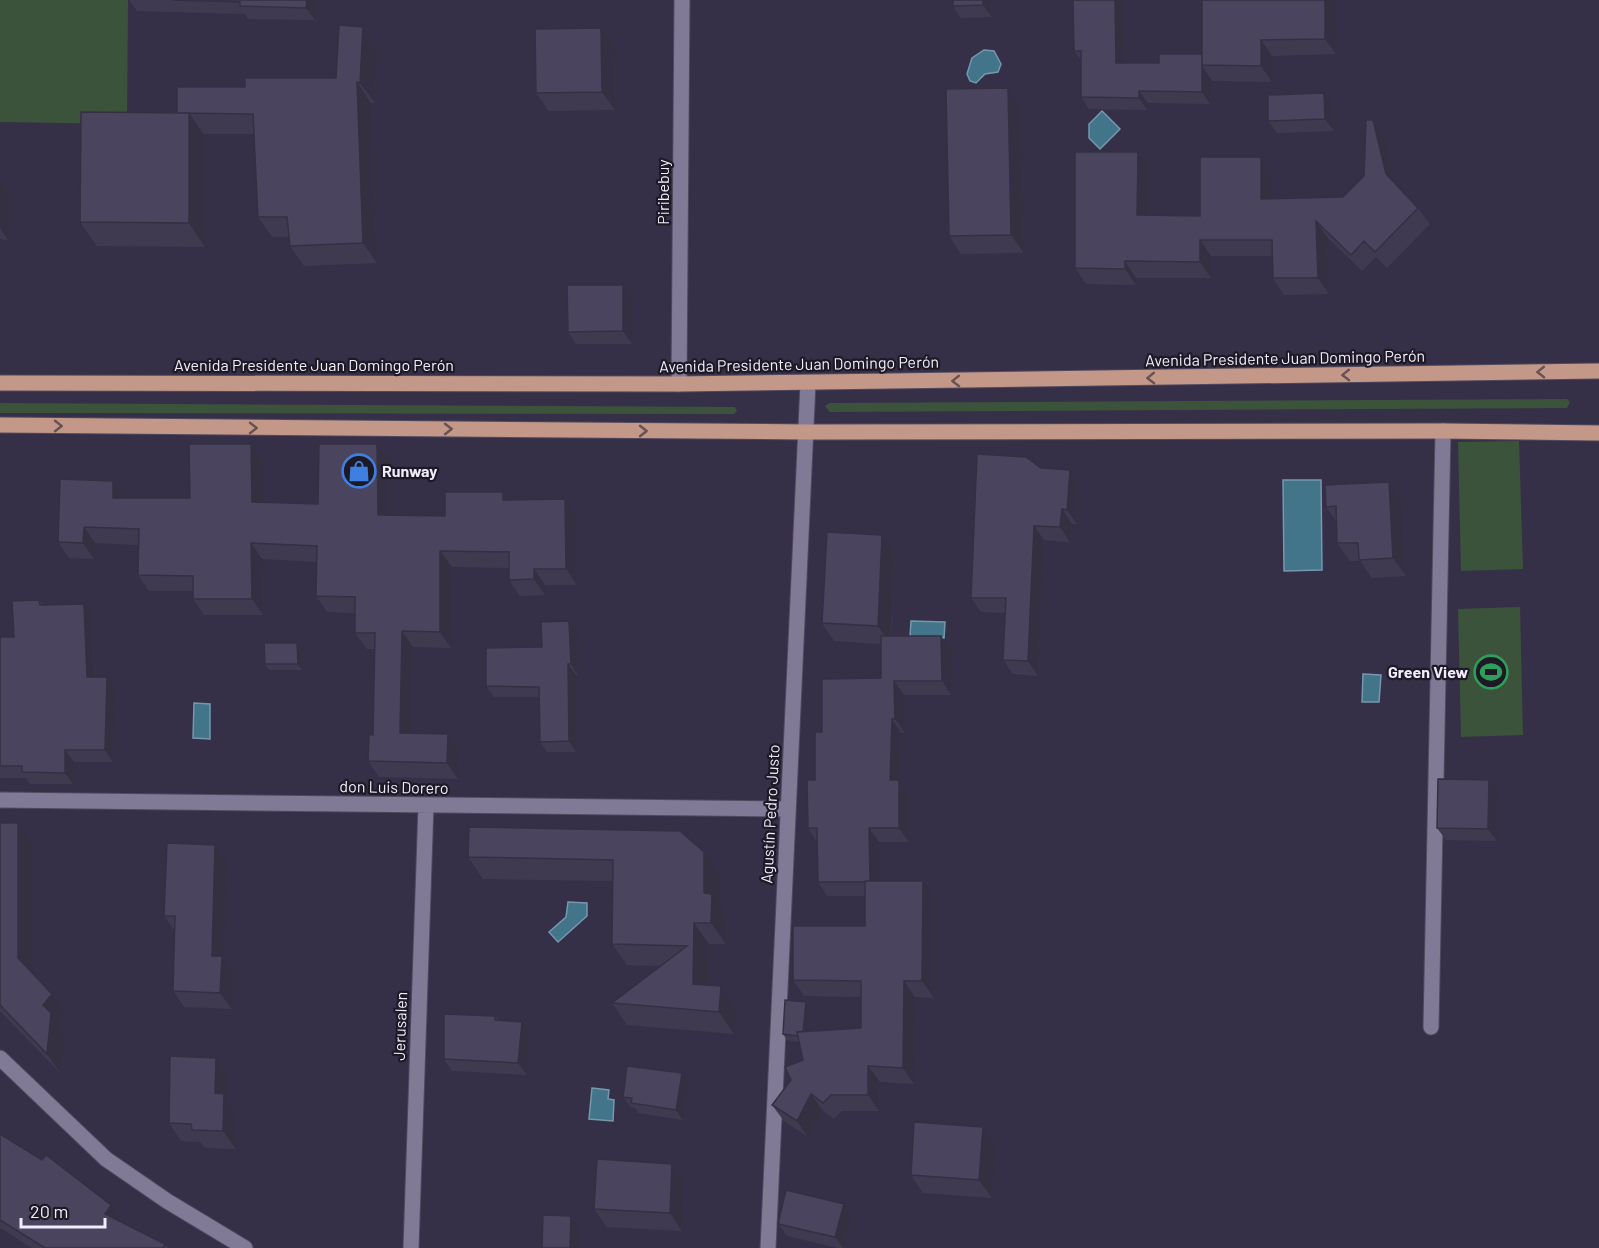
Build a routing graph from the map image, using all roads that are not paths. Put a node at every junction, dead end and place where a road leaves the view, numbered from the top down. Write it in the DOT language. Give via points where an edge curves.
graph roads {
  1 [pos="682,0"];
  2 [pos="1599,371"];
  3 [pos="0,383"];
  4 [pos="808,383"];
  5 [pos="679,384"];
  6 [pos="0,425"];
  7 [pos="1443,431"];
  8 [pos="808,432"];
  9 [pos="1599,433"];
  10 [pos="0,800"];
  11 [pos="426,806"];
  12 [pos="788,809"];
  13 [pos="1431,1027"];
  14 [pos="0,1058"];
  15 [pos="245,1248"];
  16 [pos="411,1248"];
  17 [pos="768,1248"];
  1 -- 5 [label="street, Piribebuy"];
  2 -- 4 [label="main road, Avenida Presidente Juan Domingo Perón, one-way"];
  3 -- 5 [label="main road, Avenida Presidente Juan Domingo Perón"];
  4 -- 5 [label="main road, Avenida Presidente Juan Domingo Perón"];
  4 -- 8 [label="street, Agustín Pedro Justo"];
  6 -- 8 [label="main road, one-way"];
  7 -- 8 [label="main road"];
  7 -- 9 [label="main road"];
  7 -- 13 [label="street"];
  8 -- 12 [label="street, Agustín Pedro Justo"];
  10 -- 11 [label="street, don Luis Dorero"];
  11 -- 12 [label="street, don Luis Dorero"];
  11 -- 16 [label="street, Jerusalen"];
  12 -- 17 [label="street, Agustín Pedro Justo"];
  14 -- 15 [label="street" via="106,1159"];
}
